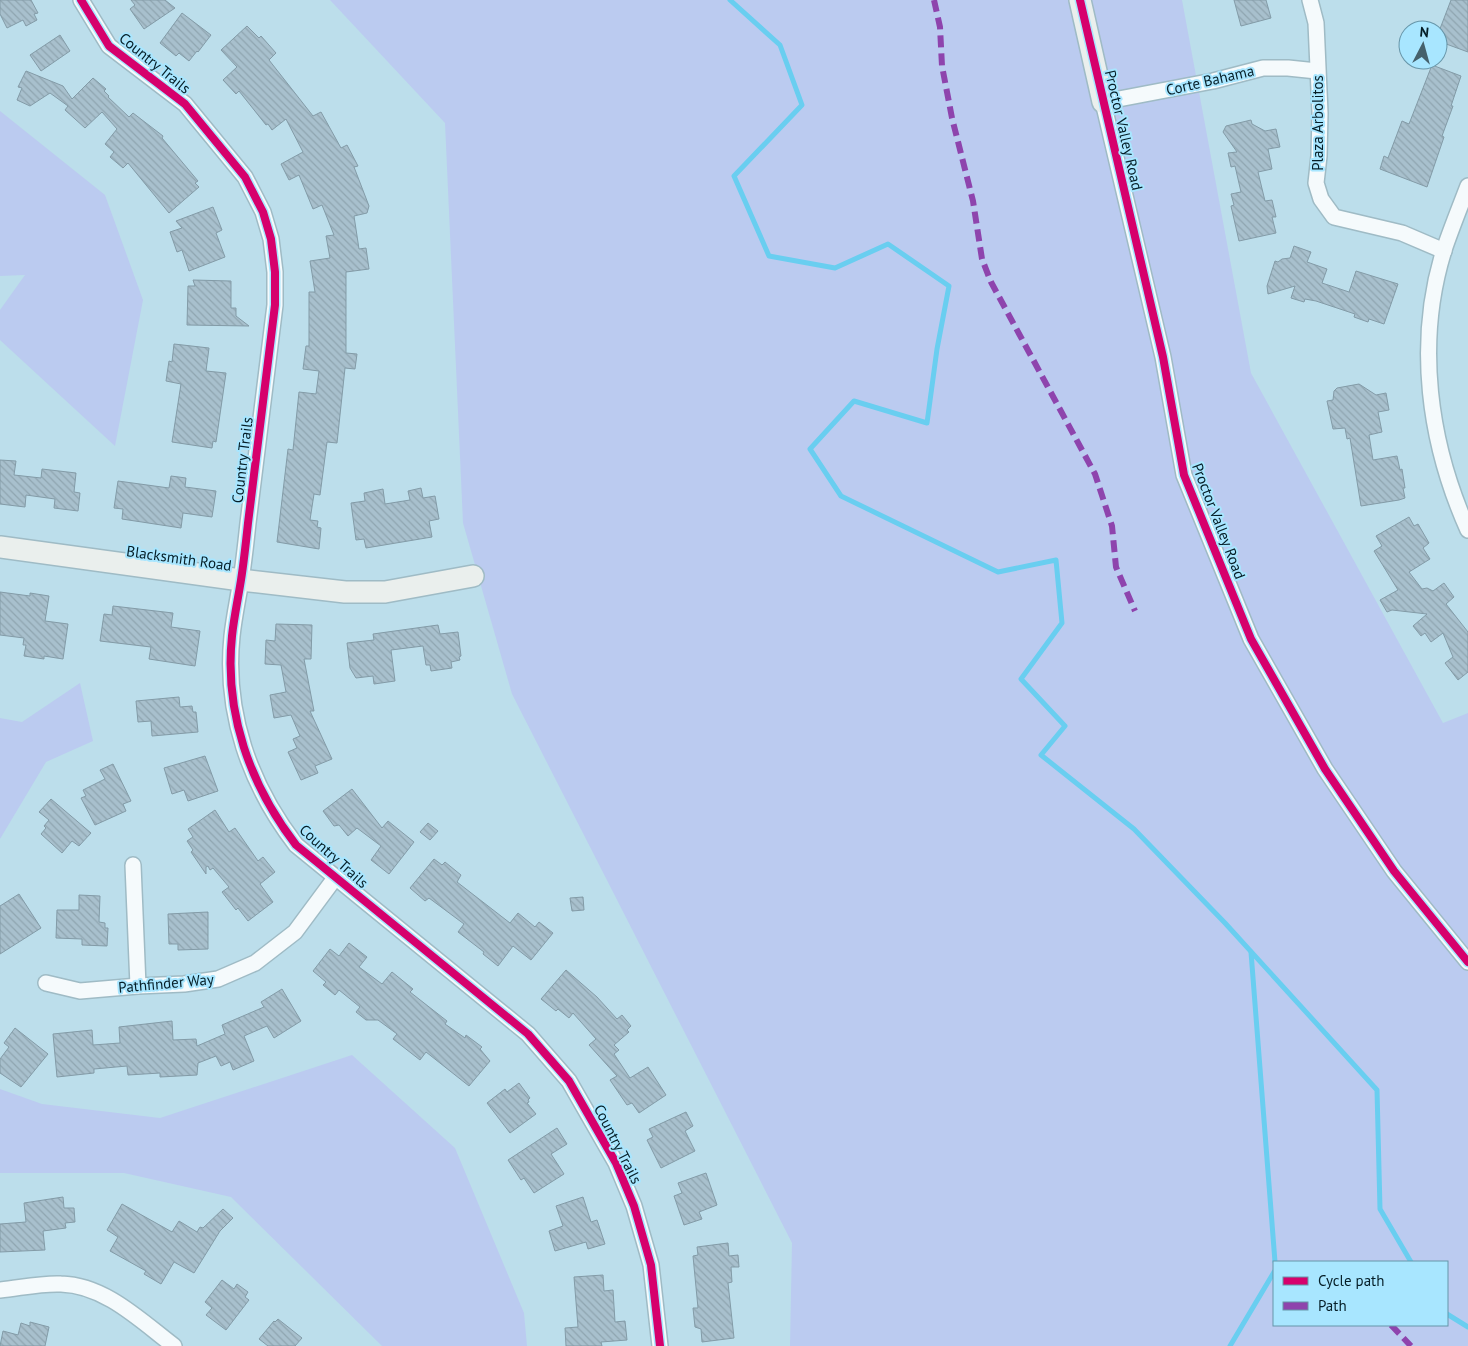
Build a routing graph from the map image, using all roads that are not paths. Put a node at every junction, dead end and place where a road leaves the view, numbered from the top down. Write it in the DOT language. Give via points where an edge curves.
graph roads {
  1 [pos="81,0"];
  2 [pos="1080,0"];
  3 [pos="1310,0"];
  4 [pos="1317,71"];
  5 [pos="1103,102"];
  6 [pos="1468,186"];
  7 [pos="1444,251"];
  8 [pos="1468,530"];
  9 [pos="0,547"];
  10 [pos="473,576"];
  11 [pos="241,580"];
  12 [pos="133,865"];
  13 [pos="335,878"];
  14 [pos="1468,962"];
  15 [pos="46,983"];
  16 [pos="138,986"];
  17 [pos="0,1290"];
  18 [pos="174,1346"];
  19 [pos="660,1346"];
  1 -- 11 [label="street, Country Trails" via="109,46 185,104 236,166 252,190 267,224 273,254 275,305"];
  2 -- 5 [label="street, Proctor Valley Road"];
  3 -- 4 [label="street, Plaza Arbolitos" via="1316,23"];
  4 -- 5 [label="street, Corte Bahama" via="1263,68"];
  4 -- 7 [label="street, Plaza Arbolitos" via="1320,113 1316,183 1334,217 1402,233"];
  5 -- 14 [label="street, Proctor Valley Road" via="1162,356 1184,475 1251,640 1325,769 1394,871"];
  6 -- 7 [label="street"];
  7 -- 8 [label="street" via="1430,327 1429,379 1438,442 1453,495"];
  9 -- 11 [label="street, Blacksmith Road"];
  10 -- 11 [label="street, Blacksmith Road" via="384,592 345,592"];
  11 -- 13 [label="street, Country Trails" via="230,661 235,711 245,752 260,790 281,825 296,845"];
  12 -- 16 [label="street"];
  13 -- 16 [label="street, Pathfinder Way" via="295,932 255,963 218,979"];
  13 -- 19 [label="street, Country Trails" via="528,1034 569,1081 616,1163 634,1206 651,1265"];
  15 -- 16 [label="street, Pathfinder Way" via="80,991"];
  17 -- 18 [label="street" via="61,1284 89,1289 111,1299"];
}
